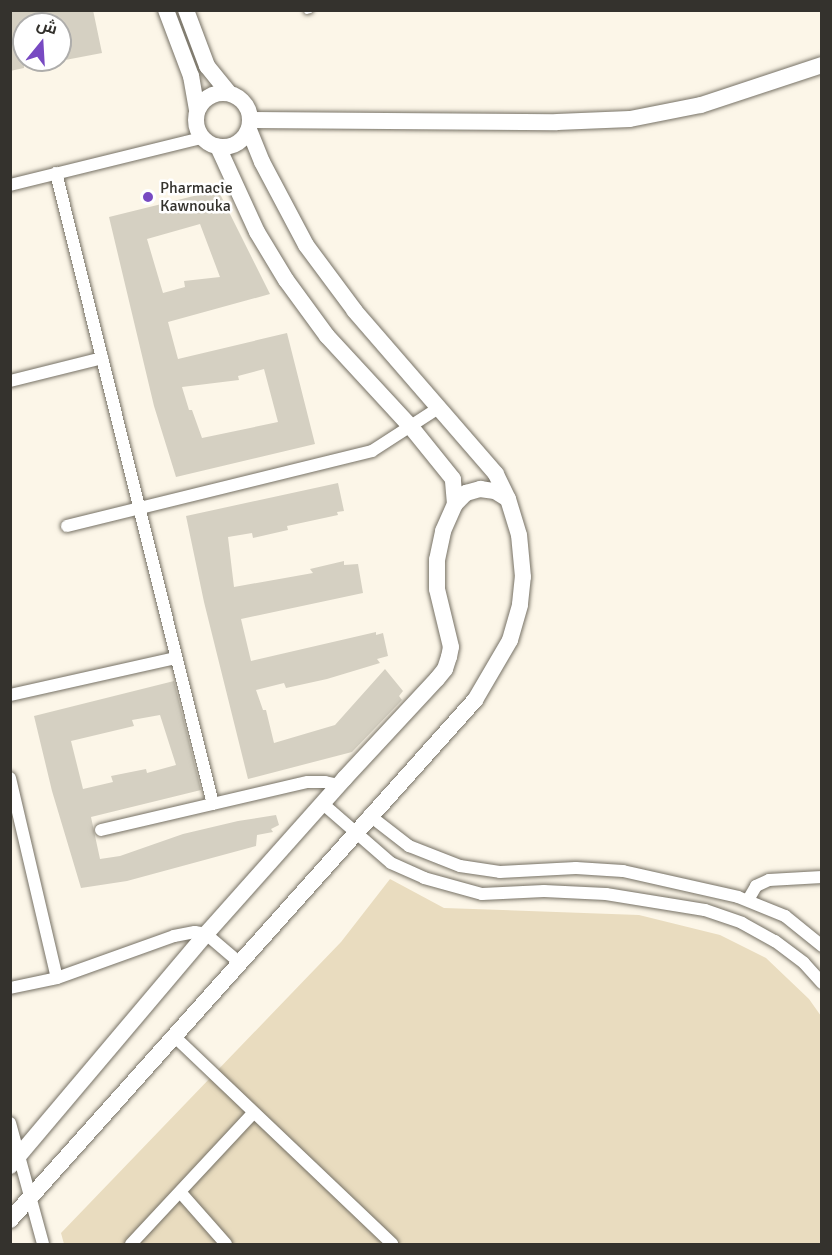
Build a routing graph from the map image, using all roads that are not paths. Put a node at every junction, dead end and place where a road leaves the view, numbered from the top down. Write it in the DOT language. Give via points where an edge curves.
graph roads {
  1 [pos="166,10"];
  2 [pos="186,10"];
  3 [pos="822,65"];
  4 [pos="228,92"];
  5 [pos="197,110"];
  6 [pos="250,124"];
  7 [pos="202,138"];
  8 [pos="218,147"];
  9 [pos="56,173"];
  10 [pos="10,185"];
  11 [pos="102,358"];
  12 [pos="10,381"];
  13 [pos="440,407"];
  14 [pos="411,427"];
  15 [pos="508,499"];
  16 [pos="455,504"];
  17 [pos="141,508"];
  18 [pos="67,526"];
  19 [pos="176,658"];
  20 [pos="10,695"];
  21 [pos="10,778"];
  22 [pos="338,785"];
  23 [pos="322,803"];
  24 [pos="213,804"];
  25 [pos="369,815"];
  26 [pos="101,830"];
  27 [pos="354,833"];
  28 [pos="822,877"];
  29 [pos="748,900"];
  30 [pos="206,934"];
  31 [pos="822,946"];
  32 [pos="240,963"];
  33 [pos="57,978"];
  34 [pos="822,983"];
  35 [pos="10,988"];
  36 [pos="175,1037"];
  37 [pos="253,1113"];
  38 [pos="10,1123"];
  39 [pos="15,1161"];
  40 [pos="181,1193"];
  41 [pos="29,1200"];
  42 [pos="10,1220"];
  43 [pos="43,1245"];
  44 [pos="131,1245"];
  45 [pos="226,1245"];
  46 [pos="392,1245"];
  1 -- 5 [label="street" via="191,76"];
  2 -- 4 [label="street" via="203,58"];
  3 -- 6 [label="street" via="701,105 630,119"];
  4 -- 5 [label="street" via="209,96"];
  4 -- 6 [label="street" via="244,102"];
  5 -- 7 [label="street" via="197,129"];
  6 -- 8 [label="street" via="237,144"];
  6 -- 13 [label="street" via="262,162 306,245 355,311"];
  7 -- 8 [label="street"];
  7 -- 9 [label="street"];
  8 -- 14 [label="street" via="257,232 286,280 327,336"];
  9 -- 10 [label="street"];
  9 -- 11 [label="street"];
  11 -- 12 [label="street"];
  11 -- 17 [label="street"];
  13 -- 14 [label="street"];
  13 -- 15 [label="street" via="488,462"];
  14 -- 16 [label="street" via="453,479"];
  14 -- 17 [label="street" via="372,451 356,456"];
  15 -- 16 [label="street" via="495,491 480,489 466,493"];
  15 -- 25 [label="street" via="519,535 523,577 510,640 475,700"];
  16 -- 22 [label="street" via="437,560 437,590 451,647 445,669"];
  17 -- 18 [label="street"];
  17 -- 19 [label="street"];
  19 -- 20 [label="street"];
  19 -- 24 [label="street"];
  21 -- 33 [label="street"];
  22 -- 23 [label="street"];
  22 -- 24 [label="street" via="308,782"];
  23 -- 27 [label="street"];
  23 -- 30 [label="street"];
  24 -- 26 [label="street"];
  25 -- 27 [label="street"];
  25 -- 29 [label="street" via="409,846 460,866 500,872 576,868 623,871"];
  27 -- 32 [label="street"];
  27 -- 34 [label="street" via="391,863 462,890 606,894 686,905 724,915 775,941"];
  28 -- 29 [label="street" via="769,880 756,886"];
  29 -- 31 [label="street" via="785,916"];
  30 -- 32 [label="street"];
  30 -- 33 [label="street" via="174,936"];
  30 -- 39 [label="street"];
  32 -- 36 [label="street"];
  33 -- 35 [label="street"];
  36 -- 37 [label="street"];
  36 -- 41 [label="street"];
  37 -- 40 [label="street"];
  37 -- 46 [label="street"];
  38 -- 39 [label="street"];
  39 -- 41 [label="street"];
  40 -- 44 [label="street"];
  40 -- 45 [label="street"];
  41 -- 42 [label="street"];
  41 -- 43 [label="street"];
}
